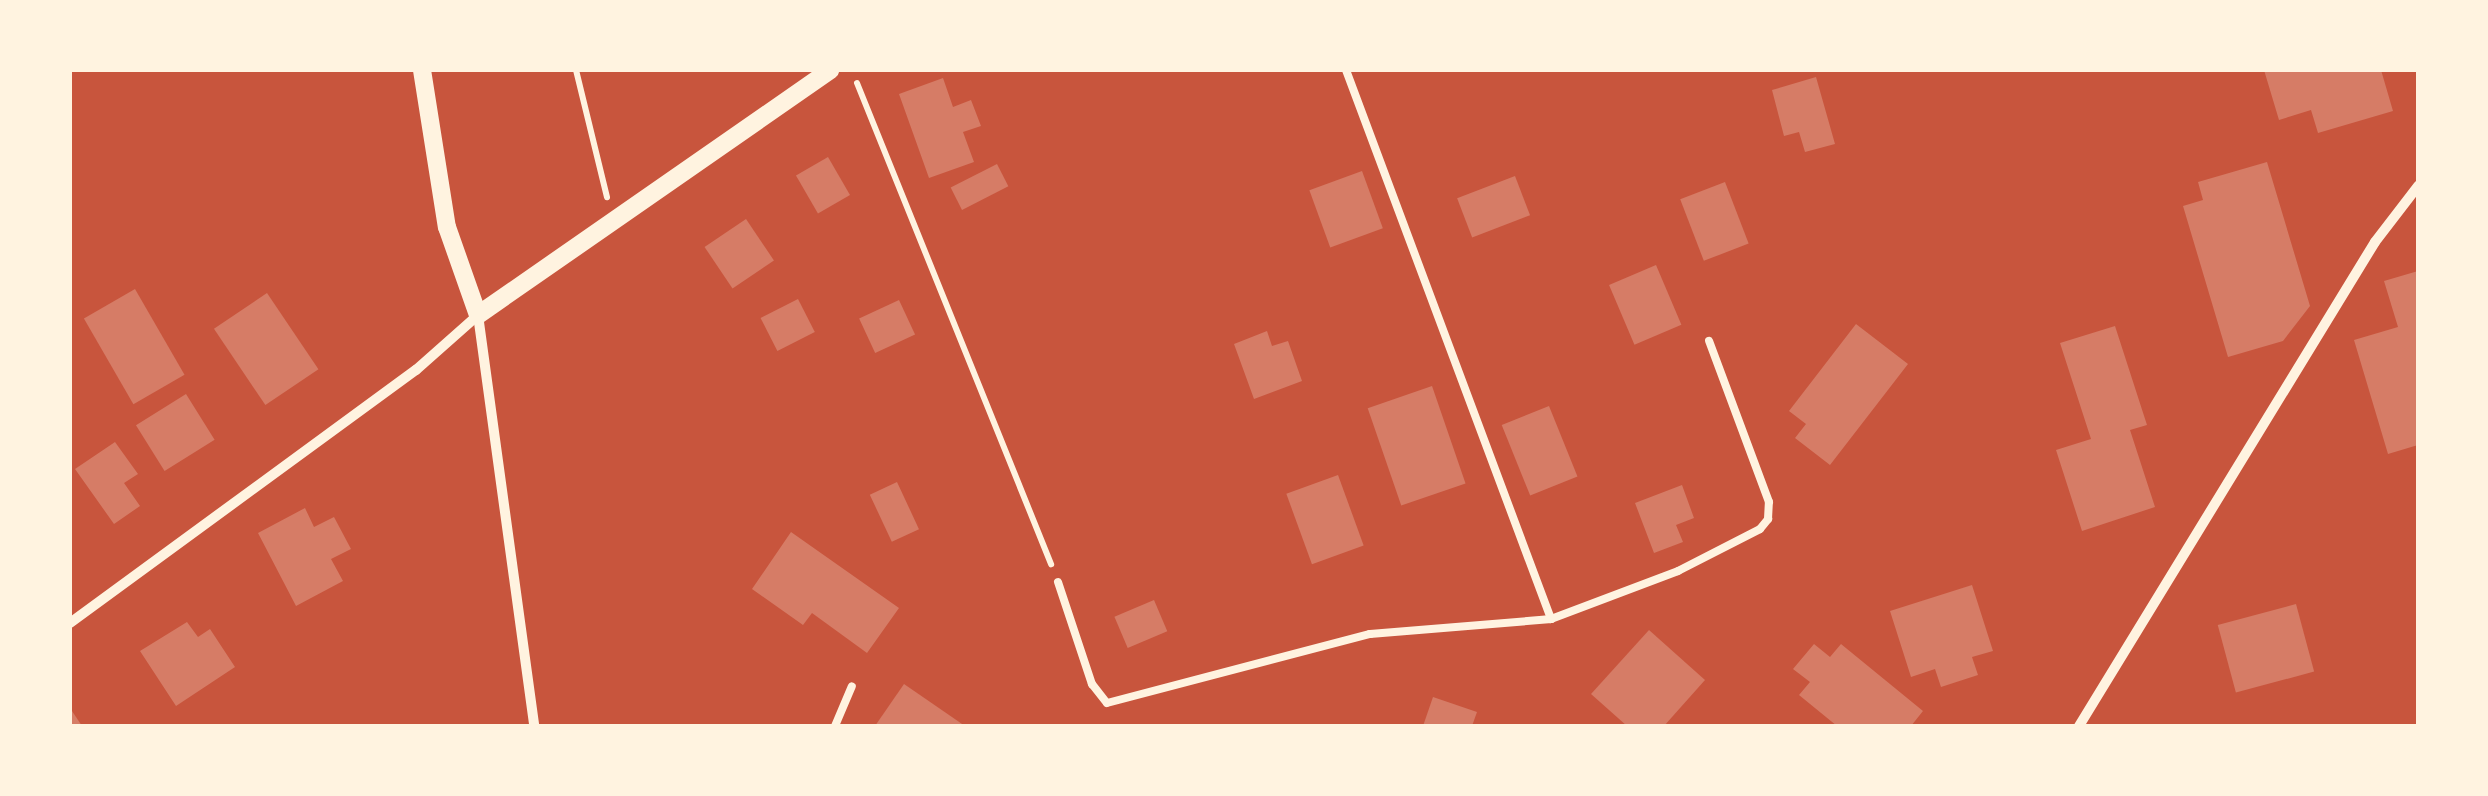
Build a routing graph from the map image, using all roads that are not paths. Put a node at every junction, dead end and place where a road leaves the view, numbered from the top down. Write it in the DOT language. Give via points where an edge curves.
graph roads {
  1 [pos="422,70"];
  2 [pos="830,70"];
  3 [pos="1346,70"];
  4 [pos="2418,186"];
  5 [pos="478,315"];
  6 [pos="1710,340"];
  7 [pos="1058,582"];
  8 [pos="1551,619"];
  9 [pos="70,622"];
  10 [pos="852,686"];
  11 [pos="534,726"];
  12 [pos="835,726"];
  13 [pos="2079,726"];
  1 -- 5 [label="street" via="448,227"];
  2 -- 5 [label="street"];
  3 -- 8 [label="lane"];
  4 -- 13 [label="street" via="2375,242"];
  5 -- 9 [label="street" via="416,370"];
  5 -- 11 [label="street"];
  6 -- 8 [label="lane" via="1769,502 1768,519 1678,571"];
  7 -- 8 [label="lane" via="1092,684 1108,703 1370,634"];
  10 -- 12 [label="lane"];
}
